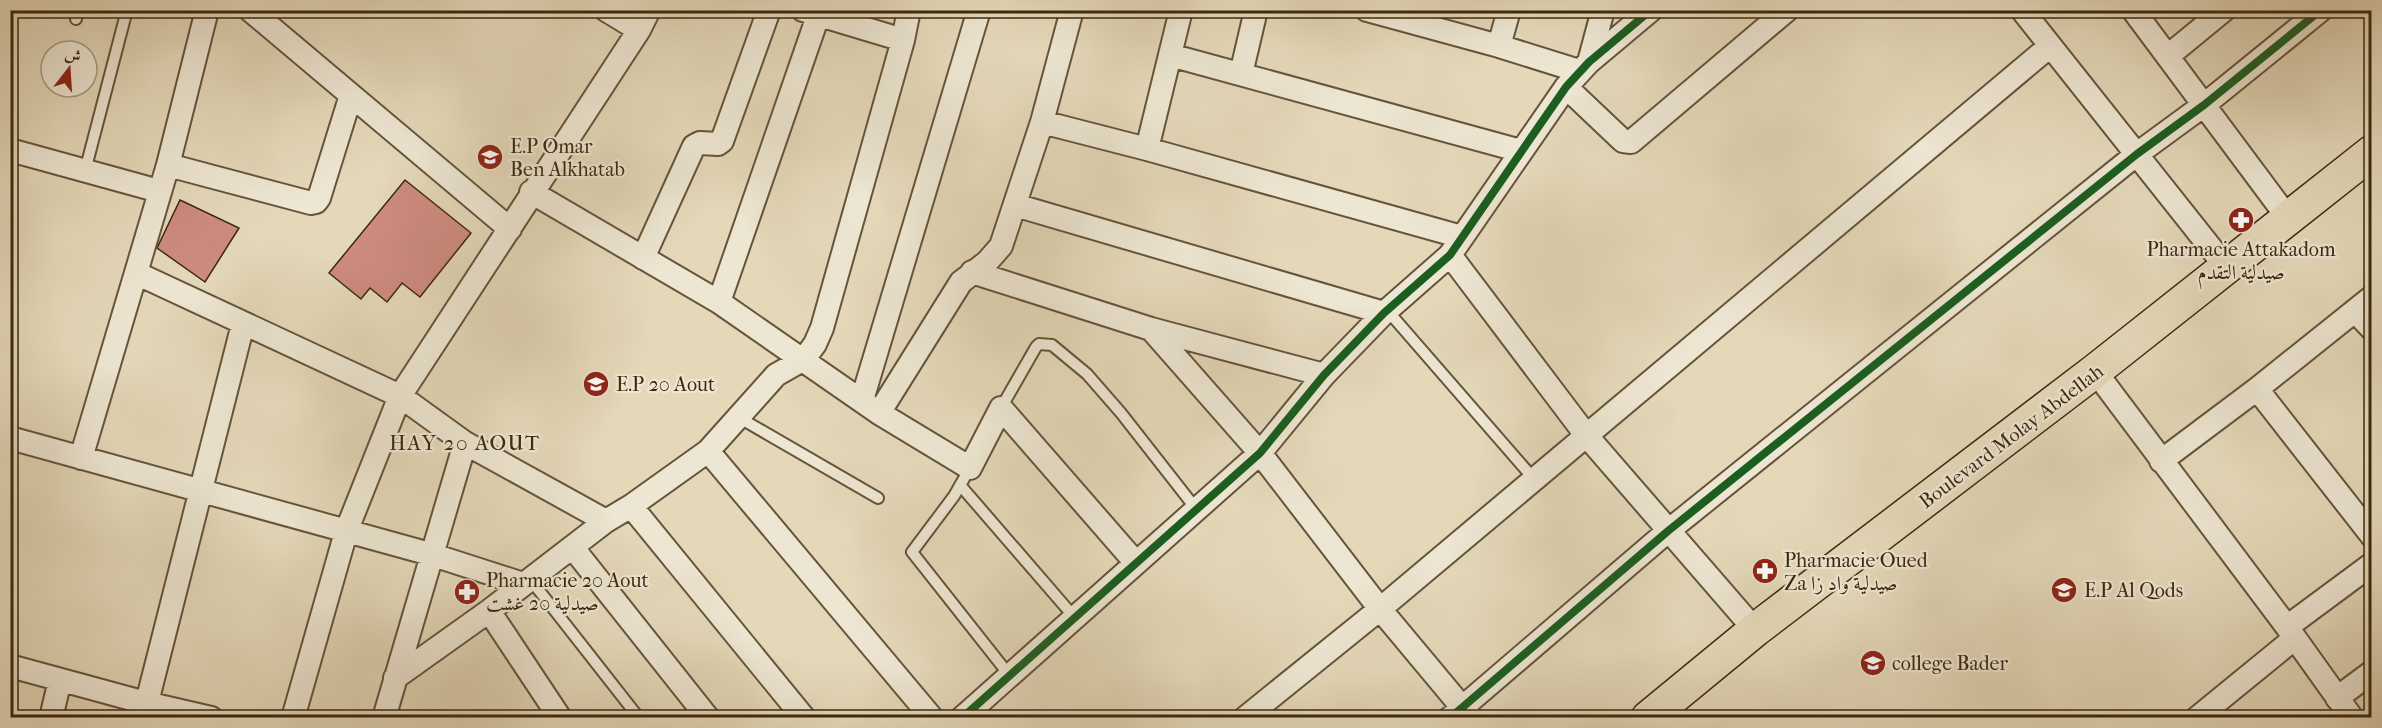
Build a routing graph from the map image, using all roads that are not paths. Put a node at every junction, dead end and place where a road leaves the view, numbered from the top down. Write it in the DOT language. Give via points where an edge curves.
graph roads {
  1 [pos="127,10"];
  2 [pos="207,10"];
  3 [pos="250,10"];
  4 [pos="606,10"];
  5 [pos="769,10"];
  6 [pos="909,10"];
  7 [pos="980,10"];
  8 [pos="1072,10"];
  9 [pos="1181,10"];
  10 [pos="1256,10"];
  11 [pos="1367,10"];
  12 [pos="1509,10"];
  13 [pos="1604,10"];
  14 [pos="1651,10"];
  15 [pos="1787,10"];
  16 [pos="2022,10"];
  17 [pos="2224,10"];
  18 [pos="2320,10"];
  19 [pos="814,12"];
  20 [pos="2139,12"];
  21 [pos="1413,17"];
  22 [pos="644,20"];
  23 [pos="903,40"];
  24 [pos="1499,46"];
  25 [pos="2050,46"];
  26 [pos="1170,55"];
  27 [pos="2168,56"];
  28 [pos="1578,73"];
  29 [pos="1241,74"];
  30 [pos="351,95"];
  31 [pos="2204,105"];
  32 [pos="1042,122"];
  33 [pos="1147,149"];
  34 [pos="10,150"];
  35 [pos="1521,151"];
  36 [pos="2137,154"];
  37 [pos="2371,154"];
  38 [pos="168,165"];
  39 [pos="85,171"];
  40 [pos="159,191"];
  41 [pos="531,192"];
  42 [pos="1015,206"];
  43 [pos="2288,218"];
  44 [pos="510,229"];
  45 [pos="1456,246"];
  46 [pos="643,258"];
  47 [pos="2226,267"];
  48 [pos="972,272"];
  49 [pos="136,273"];
  50 [pos="719,302"];
  51 [pos="2363,304"];
  52 [pos="1386,311"];
  53 [pos="243,324"];
  54 [pos="1150,329"];
  55 [pos="2372,329"];
  56 [pos="804,360"];
  57 [pos="2095,371"];
  58 [pos="1324,375"];
  59 [pos="2257,389"];
  60 [pos="400,396"];
  61 [pos="870,407"];
  62 [pos="1001,408"];
  63 [pos="738,417"];
  64 [pos="1586,435"];
  65 [pos="10,438"];
  66 [pos="465,442"];
  67 [pos="708,451"];
  68 [pos="1260,453"];
  69 [pos="81,458"];
  70 [pos="2161,461"];
  71 [pos="965,477"];
  72 [pos="1534,478"];
  73 [pos="200,492"];
  74 [pos="878,498"];
  75 [pos="631,506"];
  76 [pos="1197,510"];
  77 [pos="606,521"];
  78 [pos="1668,531"];
  79 [pos="346,532"];
  80 [pos="2372,536"];
  81 [pos="573,548"];
  82 [pos="430,554"];
  83 [pos="1136,563"];
  84 [pos="2372,564"];
  85 [pos="526,582"];
  86 [pos="1380,609"];
  87 [pos="489,611"];
  88 [pos="1075,618"];
  89 [pos="1755,630"];
  90 [pos="2291,633"];
  91 [pos="10,666"];
  92 [pos="2372,672"];
  93 [pos="1010,676"];
  94 [pos="395,678"];
  95 [pos="60,680"];
  96 [pos="144,710"];
  97 [pos="2344,711"];
  98 [pos="1461,714"];
  99 [pos="51,717"];
  100 [pos="211,717"];
  101 [pos="293,717"];
  102 [pos="384,717"];
  103 [pos="560,717"];
  104 [pos="639,717"];
  105 [pos="708,717"];
  106 [pos="804,717"];
  107 [pos="932,717"];
  108 [pos="962,717"];
  109 [pos="1245,717"];
  110 [pos="1648,717"];
  111 [pos="2197,717"];
  1 -- 39 [label="lane"];
  2 -- 38 [label="street"];
  3 -- 30 [label="street"];
  4 -- 22 [label="street"];
  5 -- 46 [label="street" via="722,141 694,147"];
  6 -- 23 [label="street"];
  7 -- 61 [label="street"];
  8 -- 32 [label="street"];
  9 -- 26 [label="street"];
  10 -- 29 [label="street"];
  11 -- 21 [label="street"];
  12 -- 24 [label="street"];
  13 -- 28 [label="street"];
  14 -- 28 [label="street"];
  15 -- 28 [label="street" via="1631,142 1623,141"];
  16 -- 25 [label="street"];
  17 -- 27 [label="street"];
  18 -- 31 [label="street"];
  19 -- 23 [label="street"];
  19 -- 50 [label="street"];
  20 -- 27 [label="street"];
  21 -- 24 [label="street"];
  22 -- 41 [label="street"];
  23 -- 56 [label="street" via="822,328"];
  24 -- 28 [label="street"];
  25 -- 36 [label="street"];
  25 -- 64 [label="street"];
  26 -- 29 [label="street"];
  26 -- 33 [label="street"];
  27 -- 31 [label="street"];
  28 -- 35 [label="street"];
  29 -- 35 [label="street"];
  30 -- 38 [label="street" via="316,202"];
  30 -- 44 [label="street"];
  31 -- 36 [label="street"];
  31 -- 43 [label="street"];
  32 -- 33 [label="street"];
  32 -- 42 [label="street"];
  33 -- 45 [label="street"];
  34 -- 39 [label="street"];
  35 -- 45 [label="street"];
  36 -- 47 [label="street"];
  36 -- 78 [label="street"];
  37 -- 43 [label="main road, Boulevard Molay Abdellah"];
  38 -- 40 [label="street"];
  39 -- 40 [label="street"];
  40 -- 49 [label="street"];
  41 -- 44 [label="street"];
  41 -- 46 [label="street"];
  42 -- 48 [label="street" via="1001,246"];
  42 -- 52 [label="street"];
  43 -- 47 [label="main road, Boulevard Molay Abdellah"];
  44 -- 60 [label="street"];
  45 -- 52 [label="street"];
  45 -- 64 [label="street"];
  46 -- 50 [label="street"];
  47 -- 57 [label="main road, Boulevard Molay Abdellah"];
  48 -- 54 [label="street"];
  48 -- 61 [label="street"];
  49 -- 53 [label="street"];
  49 -- 69 [label="street"];
  50 -- 56 [label="street"];
  51 -- 55 [label="street"];
  51 -- 59 [label="street"];
  52 -- 58 [label="street"];
  52 -- 72 [label="lane"];
  53 -- 60 [label="street"];
  53 -- 73 [label="street"];
  54 -- 58 [label="street"];
  54 -- 68 [label="street"];
  56 -- 61 [label="street"];
  56 -- 63 [label="street" via="776,375"];
  57 -- 70 [label="street"];
  57 -- 89 [label="main road, Boulevard Molay Abdellah"];
  58 -- 68 [label="street"];
  59 -- 70 [label="street"];
  59 -- 80 [label="street"];
  60 -- 66 [label="street"];
  60 -- 79 [label="street"];
  61 -- 71 [label="street"];
  62 -- 71 [label="street"];
  62 -- 76 [label="lane" via="1036,347 1052,345 1094,381"];
  62 -- 83 [label="street"];
  63 -- 67 [label="street"];
  63 -- 74 [label="lane"];
  64 -- 72 [label="street"];
  64 -- 78 [label="street"];
  65 -- 69 [label="street"];
  66 -- 77 [label="street"];
  66 -- 82 [label="street"];
  67 -- 75 [label="street"];
  67 -- 107 [label="street"];
  68 -- 76 [label="street"];
  68 -- 86 [label="street"];
  69 -- 73 [label="street"];
  70 -- 90 [label="street"];
  71 -- 88 [label="lane"];
  71 -- 93 [label="lane" via="912,552"];
  72 -- 86 [label="street"];
  73 -- 79 [label="street"];
  73 -- 96 [label="street"];
  75 -- 77 [label="street"];
  75 -- 106 [label="street"];
  76 -- 83 [label="street"];
  77 -- 81 [label="street"];
  78 -- 89 [label="street"];
  78 -- 98 [label="street"];
  79 -- 82 [label="street"];
  79 -- 101 [label="street"];
  81 -- 85 [label="street"];
  81 -- 105 [label="street"];
  82 -- 85 [label="street"];
  82 -- 94 [label="street"];
  83 -- 88 [label="street"];
  84 -- 90 [label="street"];
  85 -- 87 [label="street"];
  85 -- 104 [label="lane"];
  86 -- 98 [label="street"];
  86 -- 109 [label="street"];
  87 -- 94 [label="street"];
  87 -- 103 [label="street"];
  88 -- 93 [label="street"];
  89 -- 110 [label="main road, Boulevard Molay Abdellah"];
  90 -- 97 [label="street"];
  90 -- 111 [label="street"];
  91 -- 95 [label="street"];
  92 -- 97 [label="street"];
  93 -- 108 [label="street"];
  94 -- 102 [label="street"];
  95 -- 96 [label="street"];
  95 -- 99 [label="street"];
  96 -- 100 [label="street"];
}
